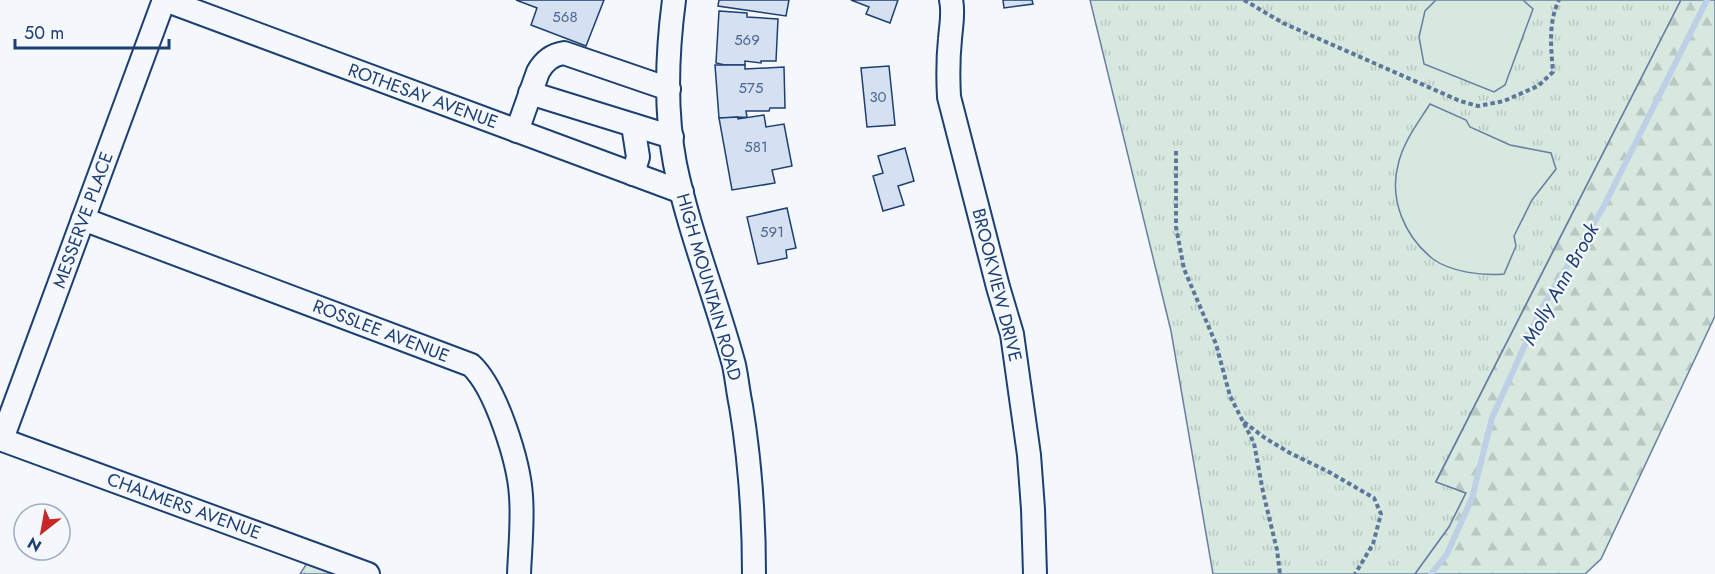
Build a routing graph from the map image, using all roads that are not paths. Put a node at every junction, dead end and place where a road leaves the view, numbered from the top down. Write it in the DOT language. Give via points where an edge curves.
graph roads {
  1 [pos="165,0"];
  2 [pos="674,0"];
  3 [pos="951,0"];
  4 [pos="669,88"];
  5 [pos="531,93"];
  6 [pos="633,125"];
  7 [pos="517,131"];
  8 [pos="672,137"];
  9 [pos="633,174"];
  10 [pos="682,192"];
  11 [pos="83,219"];
  12 [pos="1,439"];
  13 [pos="368,574"];
  14 [pos="519,574"];
  15 [pos="754,574"];
  16 [pos="1035,574"];
  1 -- 7 [label="street, ROTHESAY AVENUE"];
  1 -- 11 [label="street, MESSERVE PLACE"];
  2 -- 4 [label="street, HIGH MOUNTAIN ROAD"];
  3 -- 16 [label="street, BROOKVIEW DRIVE" via="949,97 1012,334 1029,455"];
  4 -- 5 [label="street" via="564,53 549,57 543,64"];
  4 -- 8 [label="street, HIGH MOUNTAIN ROAD"];
  5 -- 6 [label="street"];
  5 -- 7 [label="street"];
  6 -- 8 [label="street"];
  6 -- 9 [label="street" via="638,157"];
  7 -- 9 [label="street, ROTHESAY AVENUE"];
  8 -- 10 [label="street, HIGH MOUNTAIN ROAD"];
  9 -- 10 [label="street, ROTHESAY AVENUE"];
  10 -- 15 [label="street, HIGH MOUNTAIN ROAD" via="734,367 750,479"];
  11 -- 12 [label="street, MESSERVE PLACE"];
  11 -- 14 [label="street, ROSSLEE AVENUE" via="471,364 480,372 499,413 517,471 521,496"];
  12 -- 13 [label="street, CHALMERS AVENUE"];
}
